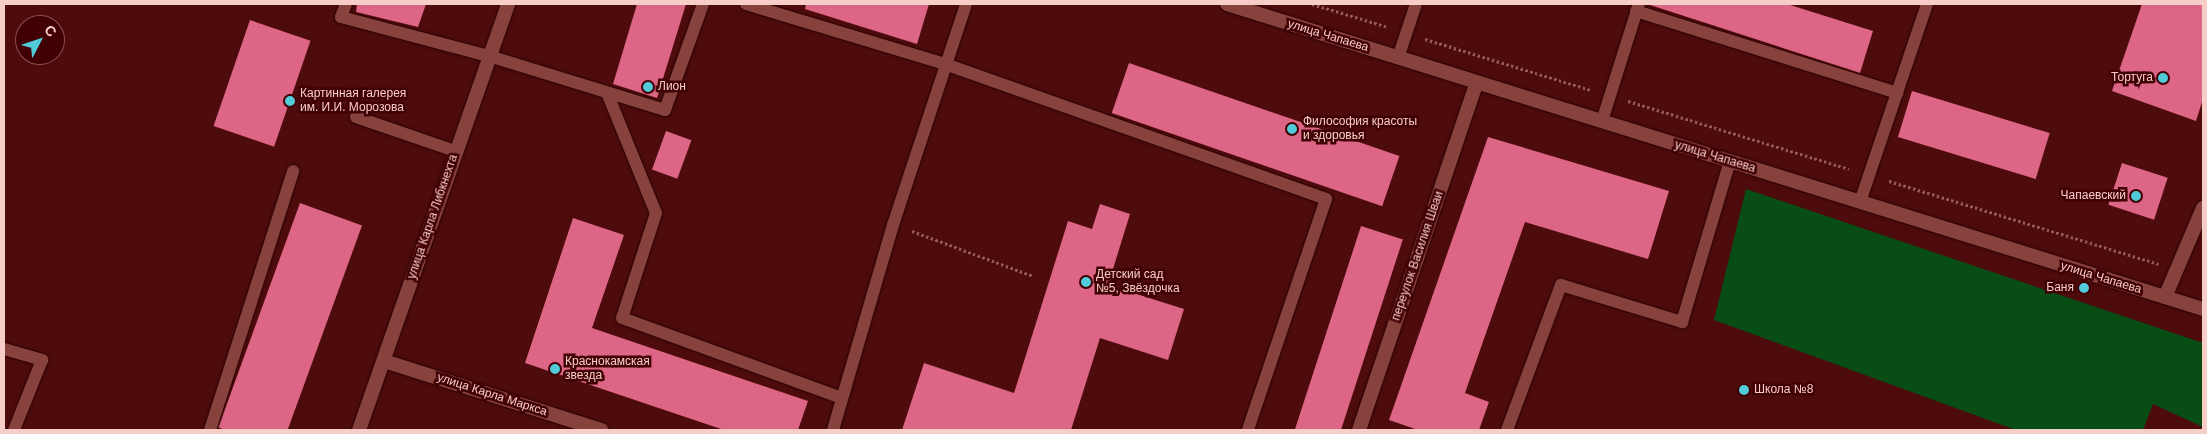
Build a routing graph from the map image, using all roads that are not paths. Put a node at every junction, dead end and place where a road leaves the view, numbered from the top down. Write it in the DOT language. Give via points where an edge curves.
graph roads {
  1 [pos="346,4"];
  2 [pos="508,4"];
  3 [pos="703,4"];
  4 [pos="746,4"];
  5 [pos="966,4"];
  6 [pos="1227,4"];
  7 [pos="1416,4"];
  8 [pos="1927,4"];
  9 [pos="1638,7"];
  10 [pos="489,56"];
  11 [pos="1398,58"];
  12 [pos="945,64"];
  13 [pos="1477,82"];
  14 [pos="1897,92"];
  15 [pos="608,95"];
  16 [pos="356,117"];
  17 [pos="1602,121"];
  18 [pos="455,151"];
  19 [pos="1730,161"];
  20 [pos="293,171"];
  21 [pos="1860,202"];
  22 [pos="2203,208"];
  23 [pos="2165,297"];
  24 [pos="2203,309"];
  25 [pos="4,348"];
  26 [pos="384,361"];
  27 [pos="842,398"];
  28 [pos="14,430"];
  29 [pos="210,430"];
  30 [pos="359,430"];
  31 [pos="601,430"];
  32 [pos="833,430"];
  33 [pos="1248,430"];
  34 [pos="1359,430"];
  35 [pos="1507,430"];
  1 -- 10 [label="lane" via="341,17"];
  2 -- 10 [label="street, улица Карла Либкнехта"];
  3 -- 15 [label="lane" via="664,110"];
  4 -- 12 [label="lane"];
  5 -- 12 [label="lane"];
  6 -- 11 [label="street, улица Чапаева"];
  7 -- 11 [label="lane"];
  8 -- 14 [label="lane"];
  9 -- 14 [label="lane"];
  9 -- 17 [label="lane"];
  10 -- 15 [label="lane"];
  10 -- 18 [label="street, улица Карла Либкнехта"];
  11 -- 13 [label="street, улица Чапаева"];
  12 -- 27 [label="lane"];
  12 -- 33 [label="lane" via="1326,198"];
  13 -- 17 [label="street, улица Чапаева"];
  13 -- 34 [label="street, переулок Василия Шваи"];
  14 -- 21 [label="lane"];
  15 -- 27 [label="lane" via="656,213 622,318"];
  16 -- 18 [label="lane"];
  17 -- 19 [label="street, улица Чапаева"];
  18 -- 26 [label="street, улица Карла Либкнехта"];
  19 -- 21 [label="street, улица Чапаева"];
  19 -- 35 [label="lane" via="1682,322 1561,285"];
  20 -- 29 [label="lane"];
  21 -- 23 [label="street, улица Чапаева"];
  22 -- 23 [label="street"];
  23 -- 24 [label="street, улица Чапаева"];
  25 -- 28 [label="lane" via="42,360"];
  26 -- 30 [label="street, улица Карла Либкнехта"];
  26 -- 31 [label="street, улица Карла Маркса"];
  27 -- 32 [label="lane"];
}
